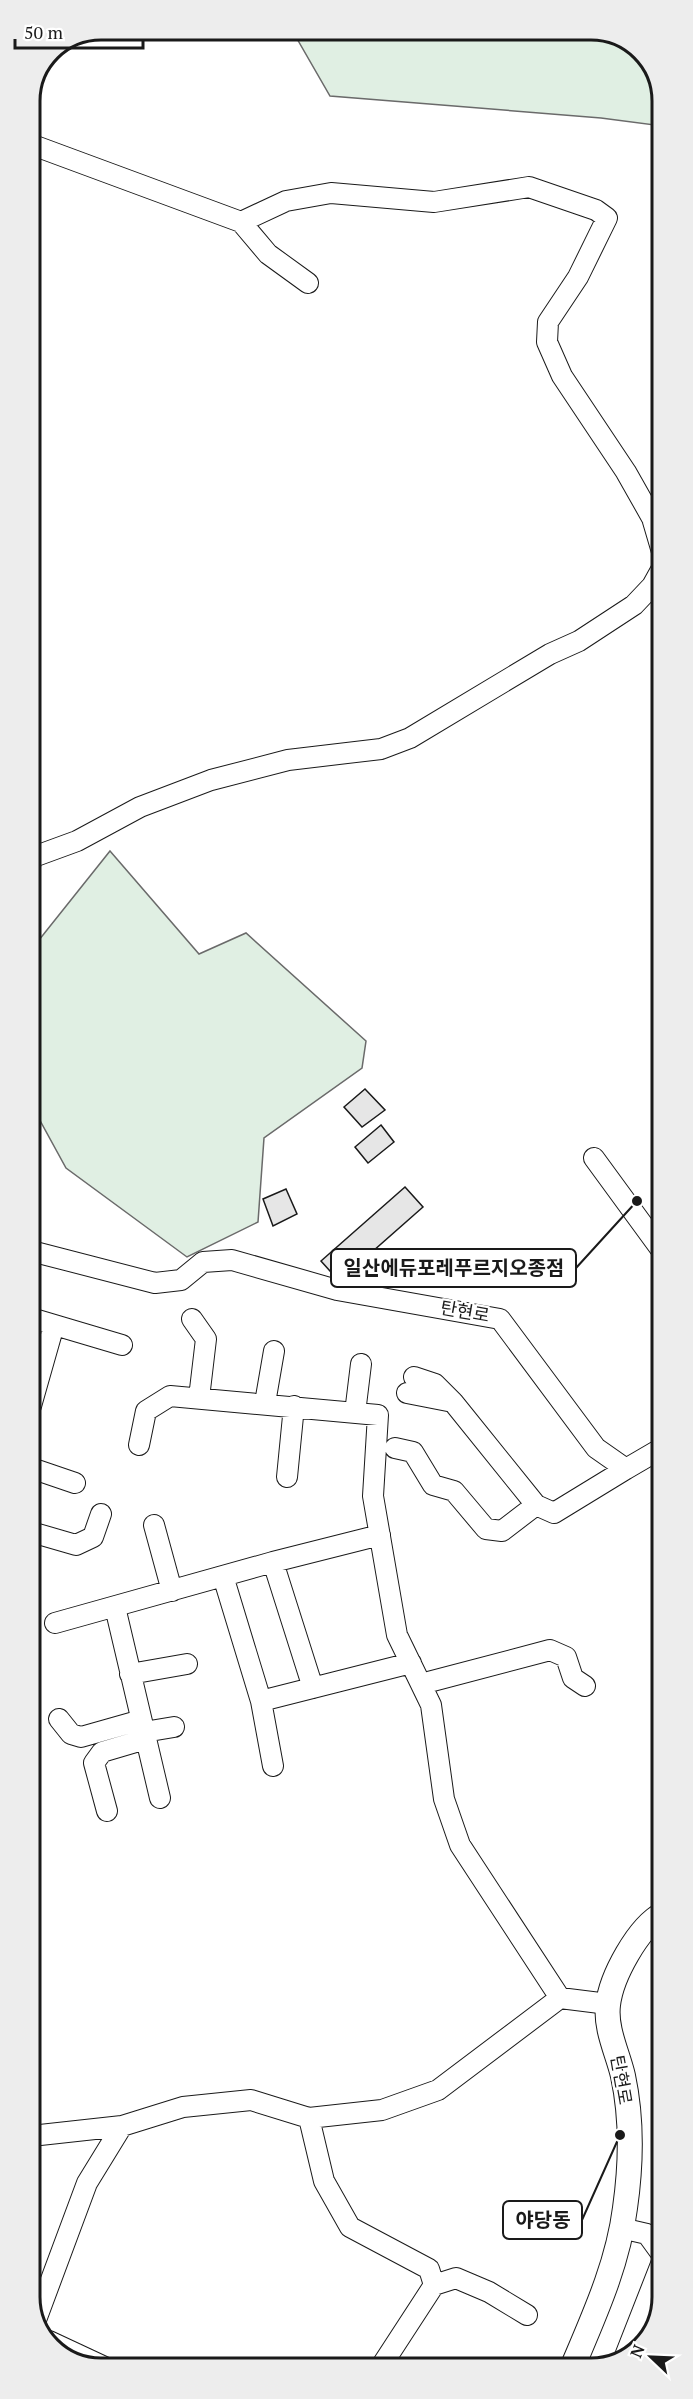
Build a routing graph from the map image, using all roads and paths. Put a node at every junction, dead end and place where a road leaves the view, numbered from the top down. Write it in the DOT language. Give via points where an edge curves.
graph roads {
  1 [pos="41,148"];
  2 [pos="242,222"];
  3 [pos="308,283"];
  4 [pos="652,518"];
  5 [pos="652,586"];
  6 [pos="41,854"];
  7 [pos="594,1158"];
  8 [pos="652,1237"];
  9 [pos="41,1254"];
  10 [pos="192,1319"];
  11 [pos="41,1321"];
  12 [pos="54,1325"];
  13 [pos="122,1345"];
  14 [pos="274,1351"];
  15 [pos="361,1364"];
  16 [pos="41,1371"];
  17 [pos="411,1385"];
  18 [pos="200,1398"];
  19 [pos="265,1403"];
  20 [pos="294,1406"];
  21 [pos="356,1413"];
  22 [pos="139,1445"];
  23 [pos="395,1448"];
  24 [pos="652,1455"];
  25 [pos="626,1469"];
  26 [pos="41,1471"];
  27 [pos="287,1477"];
  28 [pos="75,1483"];
  29 [pos="536,1505"];
  30 [pos="101,1514"];
  31 [pos="154,1526"];
  32 [pos="41,1535"];
  33 [pos="380,1535"];
  34 [pos="273,1562"];
  35 [pos="223,1576"];
  36 [pos="172,1591"];
  37 [pos="115,1607"];
  38 [pos="55,1623"];
  39 [pos="411,1663"];
  40 [pos="187,1664"];
  41 [pos="130,1674"];
  42 [pos="421,1684"];
  43 [pos="585,1686"];
  44 [pos="313,1688"];
  45 [pos="261,1701"];
  46 [pos="59,1719"];
  47 [pos="174,1727"];
  48 [pos="144,1730"];
  49 [pos="273,1766"];
  50 [pos="160,1798"];
  51 [pos="107,1811"];
  52 [pos="652,1923"];
  53 [pos="560,1998"];
  54 [pos="608,2004"];
  55 [pos="309,2118"];
  56 [pos="122,2126"];
  57 [pos="41,2135"];
  58 [pos="621,2228"];
  59 [pos="652,2242"];
  60 [pos="434,2285"];
  61 [pos="652,2286"];
  62 [pos="42,2305"];
  63 [pos="527,2315"];
  64 [pos="636,2327"];
  65 [pos="387,2358"];
  66 [pos="576,2358"];
  1 -- 2 [label="street"];
  2 -- 3 [label="street" via="268,254"];
  2 -- 4 [label="street" via="285,201 331,193 434,202 529,187 602,214 607,218 578,277 548,322 547,342 562,376"];
  5 -- 6 [label="street" via="634,605 579,641 550,654 410,738 381,749 288,760 211,780 140,807 77,841"];
  7 -- 8 [label="street"];
  9 -- 25 [label="street, 탄현로" via="155,1283 181,1280 203,1262 232,1260 337,1290 500,1319 596,1448"];
  10 -- 18 [label="street" via="206,1339"];
  11 -- 12 [label="street"];
  12 -- 13 [label="street"];
  12 -- 16 [label="street"];
  14 -- 19 [label="street"];
  15 -- 21 [label="street"];
  17 -- 29 [label="street" via="435,1384"];
  18 -- 19 [label="street"];
  18 -- 22 [label="street" via="170,1396 146,1411"];
  19 -- 20 [label="street"];
  20 -- 21 [label="street"];
  20 -- 27 [label="street"];
  21 -- 33 [label="street" via="378,1415 373,1496"];
  23 -- 29 [label="street" via="413,1452 434,1485 454,1491 486,1528 502,1531"];
  24 -- 25 [label="street"];
  25 -- 29 [label="street" via="554,1513"];
  26 -- 28 [label="street"];
  30 -- 32 [label="street" via="93,1537 76,1545"];
  31 -- 36 [label="street"];
  33 -- 34 [label="street"];
  33 -- 39 [label="street" via="397,1635"];
  34 -- 35 [label="street"];
  34 -- 44 [label="street"];
  35 -- 36 [label="street"];
  35 -- 45 [label="street"];
  36 -- 37 [label="street"];
  37 -- 38 [label="street"];
  37 -- 41 [label="street"];
  39 -- 42 [label="street"];
  39 -- 44 [label="street"];
  40 -- 41 [label="street"];
  41 -- 48 [label="street"];
  42 -- 43 [label="street" via="550,1650 566,1657 573,1678"];
  42 -- 53 [label="street" via="431,1705 444,1799 460,1845"];
  44 -- 45 [label="street"];
  45 -- 49 [label="street"];
  46 -- 48 [label="street" via="71,1734 81,1737"];
  47 -- 48 [label="street"];
  48 -- 50 [label="street"];
  48 -- 51 [label="street" via="102,1752 94,1763"];
  52 -- 54 [label="main road, 탄현로" via="638,1935"];
  53 -- 54 [label="street"];
  53 -- 55 [label="street" via="438,2090 382,2110"];
  54 -- 58 [label="main road, 탄현로" via="608,2020 623,2078 630,2147"];
  55 -- 56 [label="street" via="251,2100 183,2107"];
  55 -- 60 [label="street" via="324,2181 350,2227 429,2269"];
  56 -- 57 [label="street"];
  56 -- 62 [label="street" via="87,2183"];
  58 -- 59 [label="street" via="647,2234"];
  58 -- 66 [label="main road, 탄현로" via="613,2266"];
  60 -- 63 [label="street" via="456,2278"];
  60 -- 65 [label="street"];
  61 -- 64 [label="street"];
}
